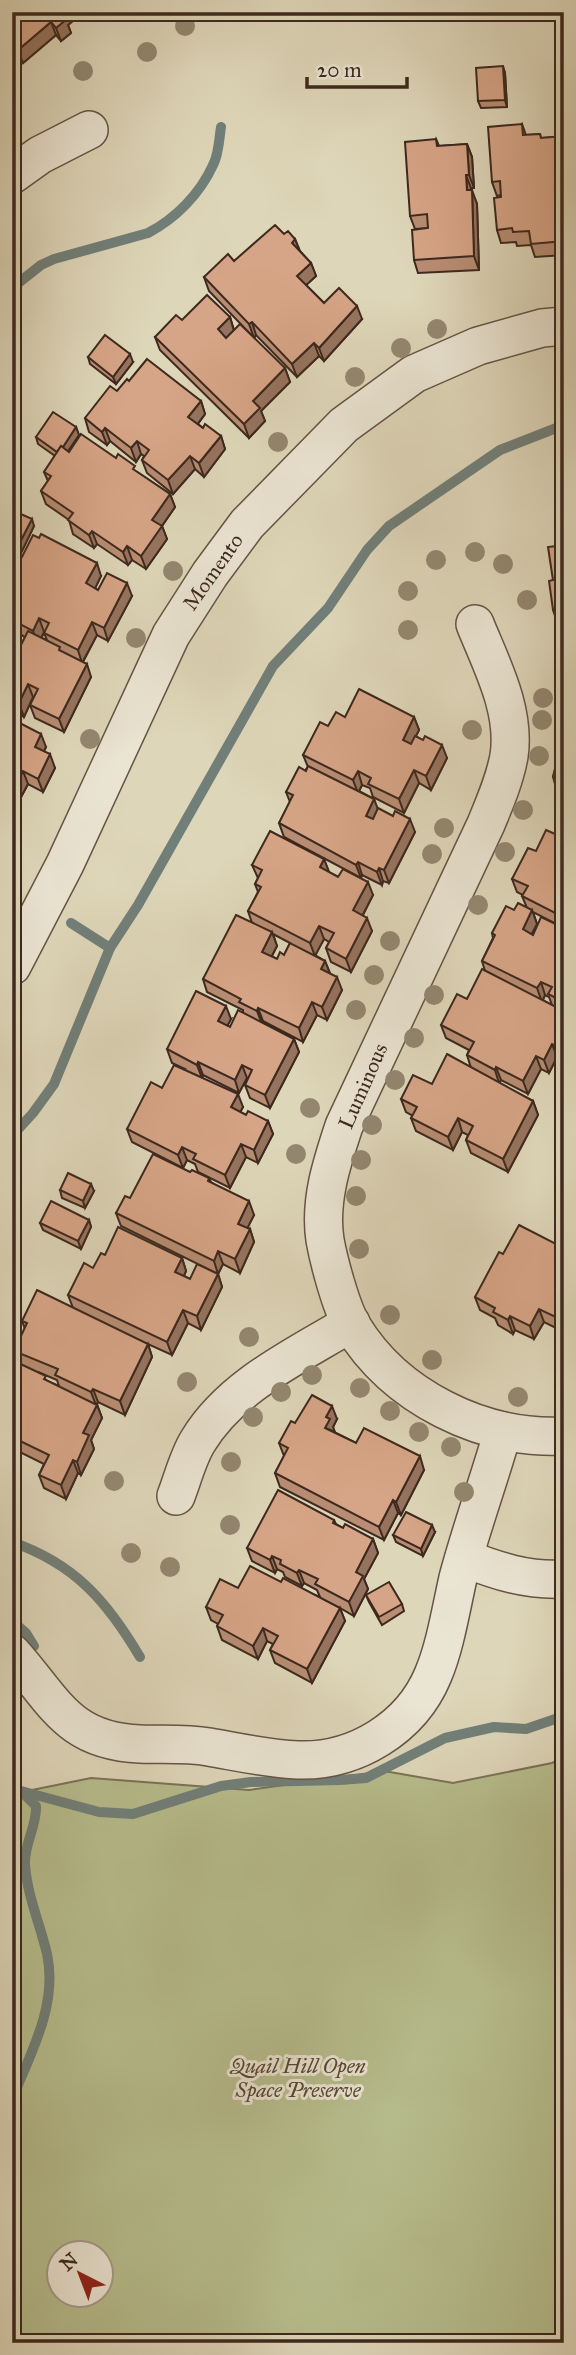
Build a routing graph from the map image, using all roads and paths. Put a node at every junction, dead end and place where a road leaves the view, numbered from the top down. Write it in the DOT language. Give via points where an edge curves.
graph roads {
  1 [pos="89,130"];
  2 [pos="12,175"];
  3 [pos="564,326"];
  4 [pos="475,624"];
  5 [pos="12,966"];
  6 [pos="351,1323"];
  7 [pos="503,1431"];
  8 [pos="564,1436"];
  9 [pos="176,1496"];
  10 [pos="464,1558"];
  11 [pos="564,1579"];
  12 [pos="12,1653"];
  1 -- 2 [label="street"];
  3 -- 5 [label="street, Momento" via="478,346 414,374 344,425 247,524 171,635 65,864"];
  4 -- 6 [label="street, Luminous" via="501,687 510,754 500,792 344,1126 330,1168 325,1238"];
  6 -- 7 [label="street, Luminous" via="366,1346 404,1384 459,1417"];
  6 -- 9 [label="street" via="227,1404 197,1443"];
  7 -- 8 [label="street, Luminous"];
  7 -- 10 [label="street"];
  10 -- 11 [label="street" via="531,1579"];
  10 -- 12 [label="street" via="434,1674 422,1698 404,1720 376,1740 333,1756 300,1760 94,1736 68,1720"];
}
